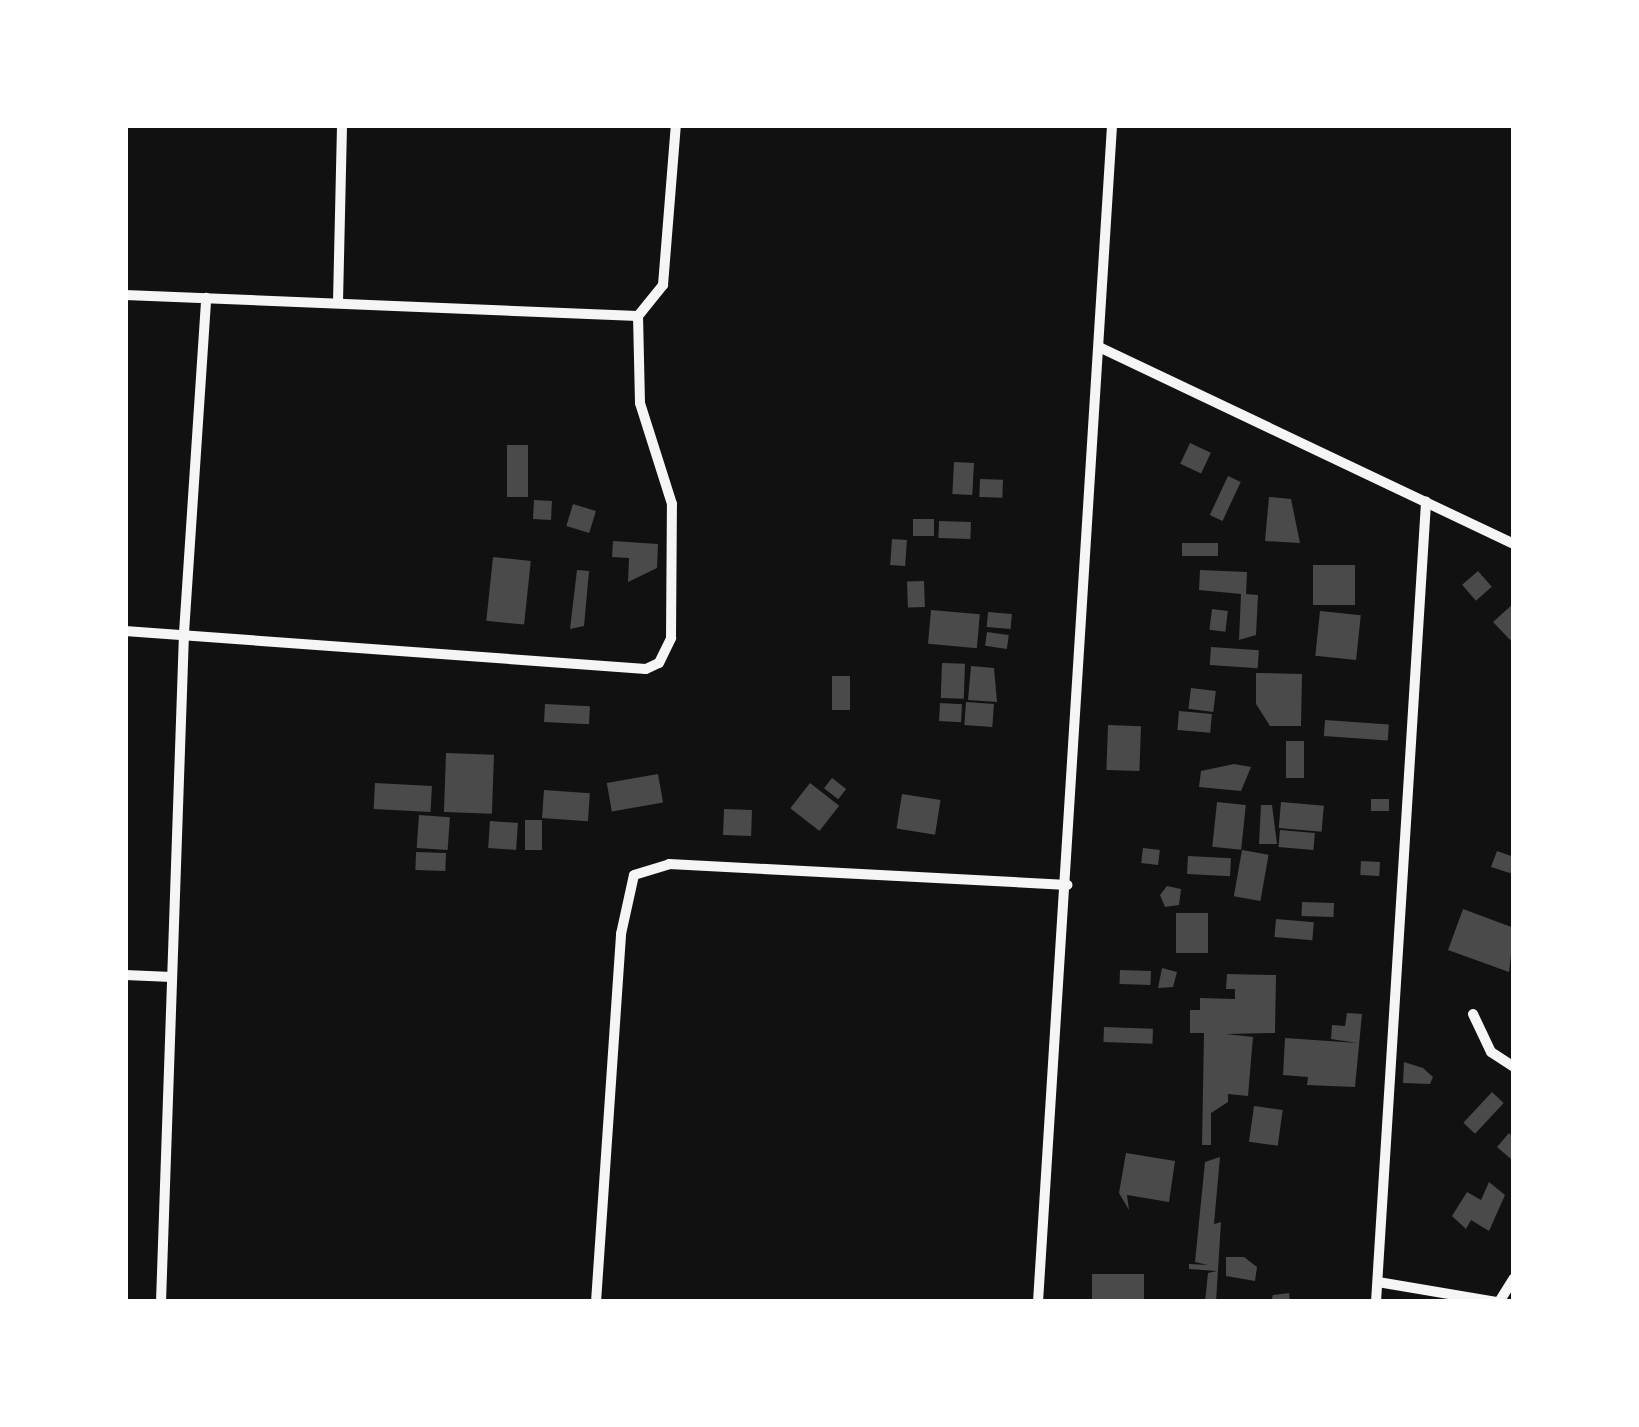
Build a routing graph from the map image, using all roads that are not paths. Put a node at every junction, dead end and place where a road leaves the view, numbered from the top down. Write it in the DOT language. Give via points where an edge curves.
graph roads {
  1 [pos="342,125"];
  2 [pos="676,125"];
  3 [pos="1112,125"];
  4 [pos="125,296"];
  5 [pos="206,298"];
  6 [pos="338,302"];
  7 [pos="638,316"];
  8 [pos="1099,346"];
  9 [pos="1426,502"];
  10 [pos="1514,544"];
  11 [pos="125,631"];
  12 [pos="184,633"];
  13 [pos="1067,885"];
  14 [pos="125,975"];
  15 [pos="172,977"];
  16 [pos="1473,1014"];
  17 [pos="1514,1067"];
  18 [pos="1514,1278"];
  19 [pos="1378,1282"];
  20 [pos="161,1302"];
  21 [pos="596,1302"];
  22 [pos="1038,1302"];
  23 [pos="1376,1302"];
  24 [pos="1498,1302"];
  1 -- 6 [label="street"];
  2 -- 7 [label="street" via="663,286"];
  3 -- 8 [label="street"];
  4 -- 5 [label="street"];
  5 -- 6 [label="street"];
  5 -- 12 [label="street"];
  6 -- 7 [label="street"];
  7 -- 12 [label="street" via="640,403 672,504 671,638 659,662 646,669"];
  8 -- 9 [label="street"];
  8 -- 13 [label="street"];
  9 -- 10 [label="street"];
  9 -- 19 [label="street"];
  11 -- 12 [label="street"];
  12 -- 15 [label="street"];
  13 -- 21 [label="street" via="669,864 634,875 621,934"];
  13 -- 22 [label="street"];
  14 -- 15 [label="street"];
  15 -- 20 [label="street"];
  16 -- 17 [label="street" via="1491,1052"];
  18 -- 24 [label="street"];
  19 -- 23 [label="street"];
  19 -- 24 [label="street"];
}
